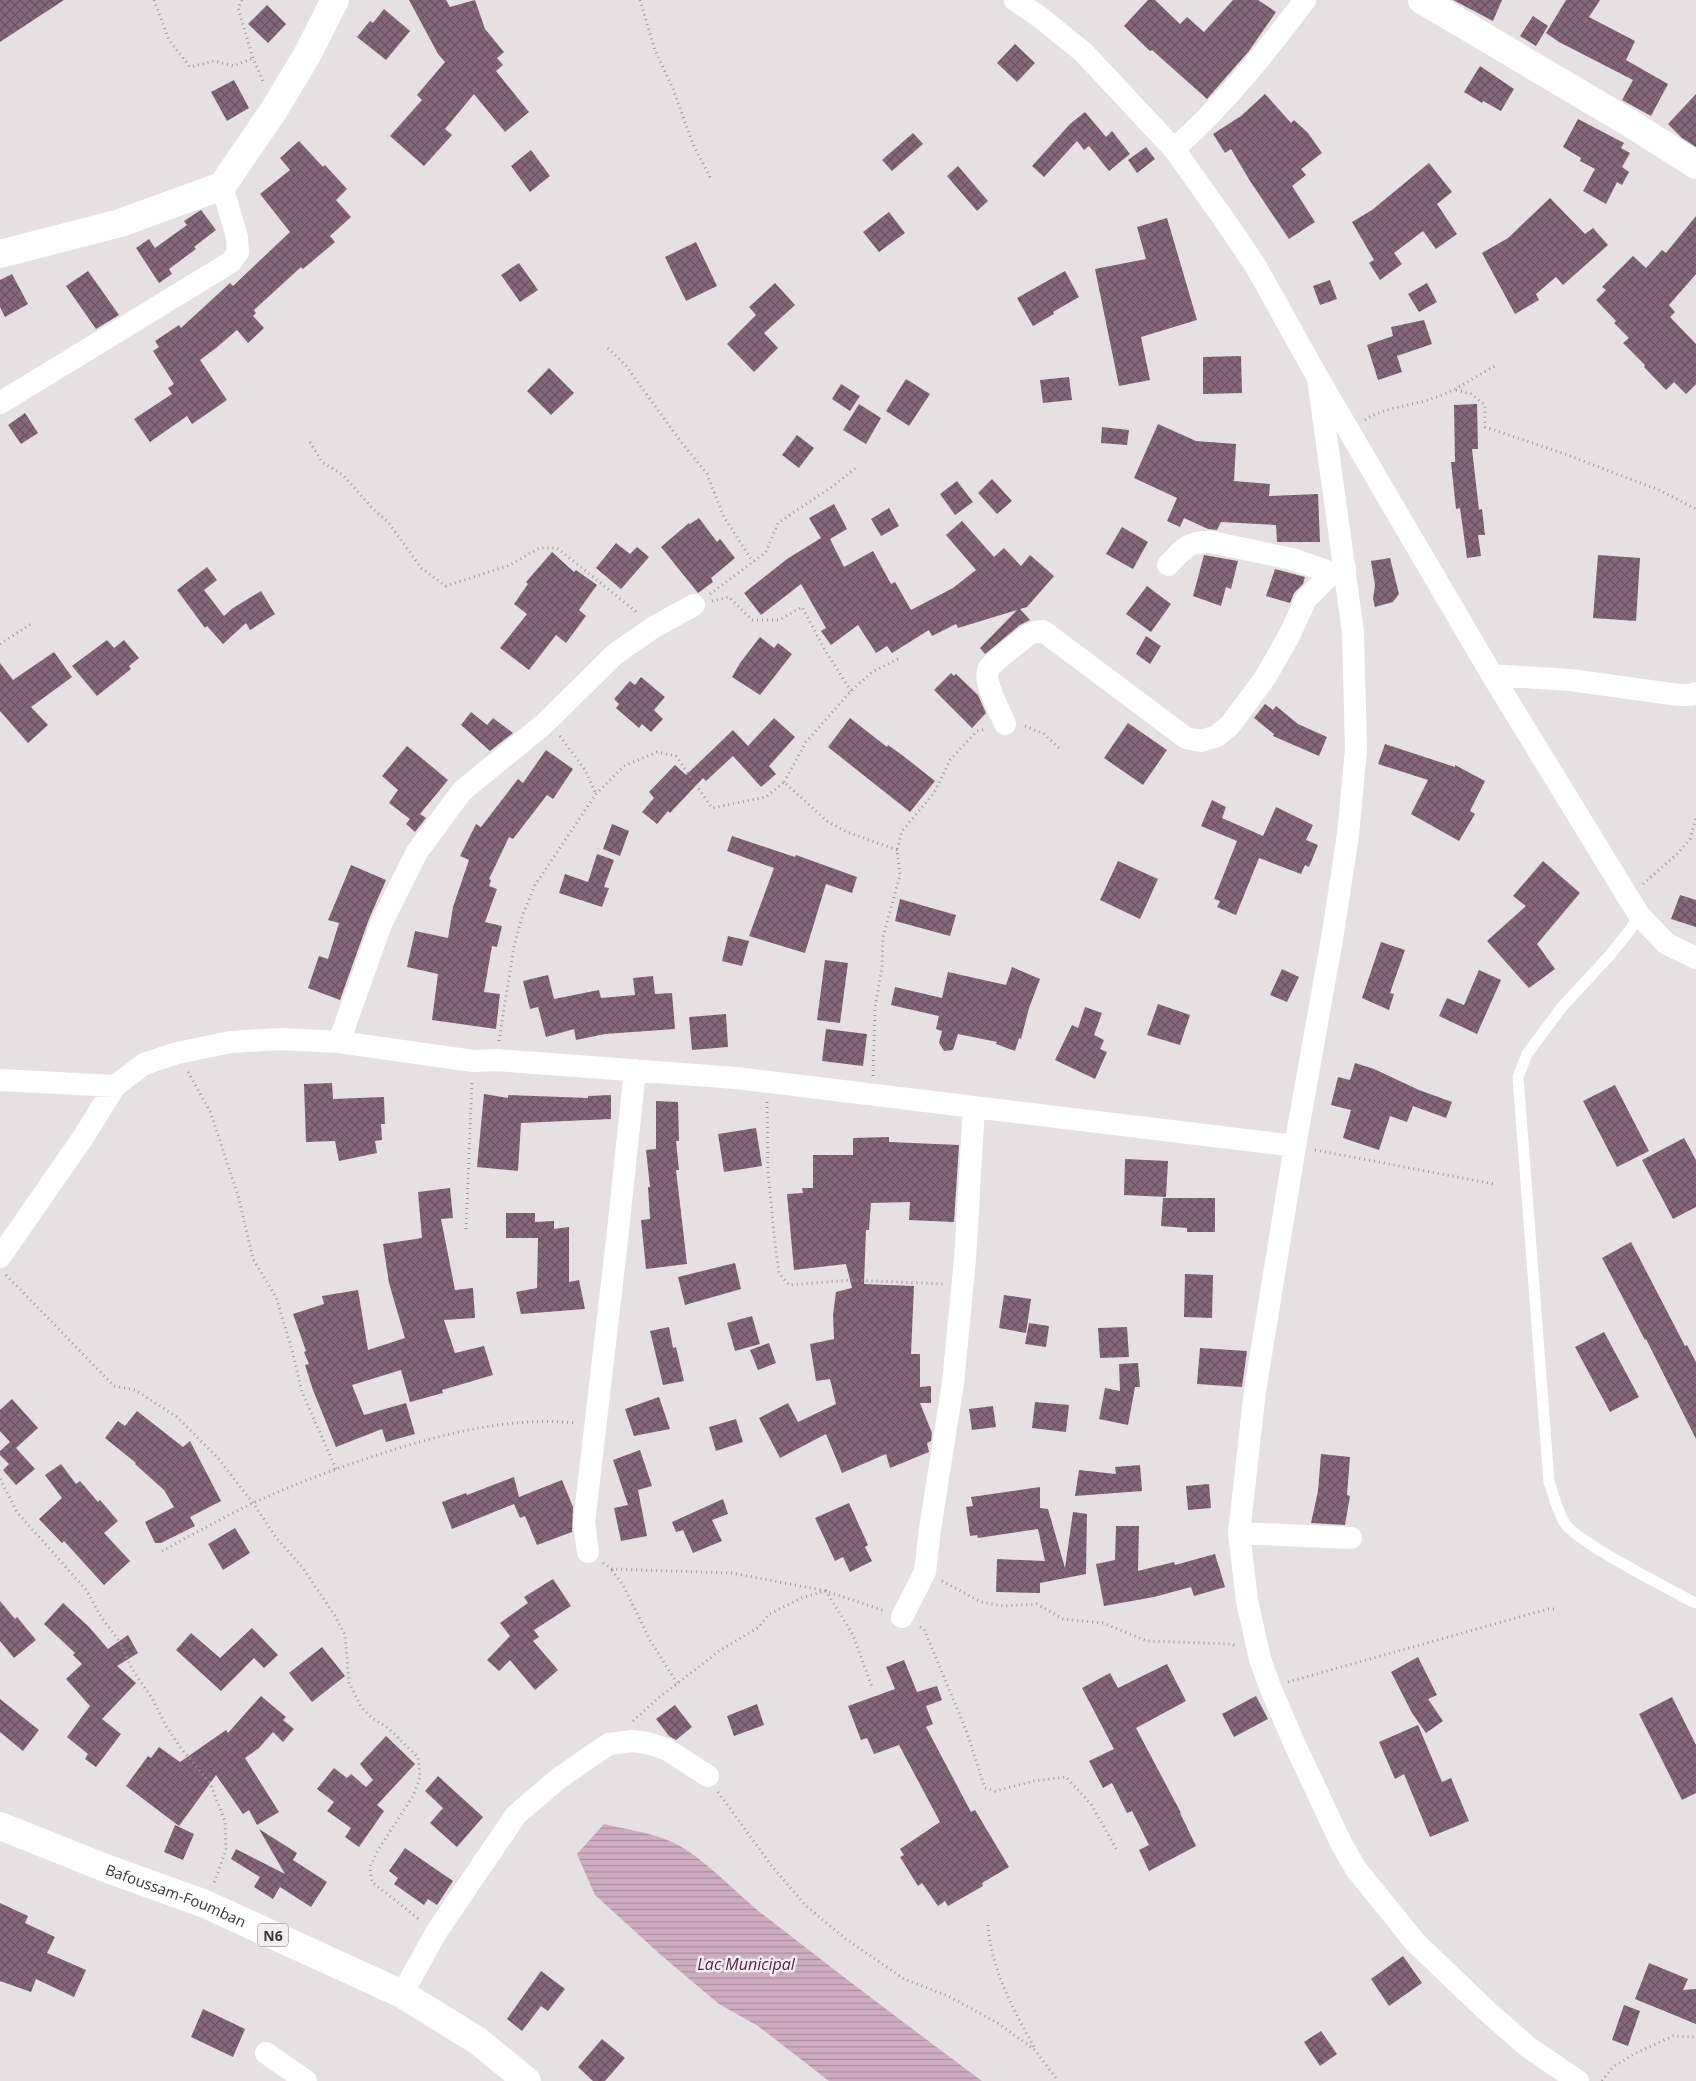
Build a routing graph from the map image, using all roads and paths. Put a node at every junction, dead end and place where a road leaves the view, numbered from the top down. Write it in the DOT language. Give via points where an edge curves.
graph roads {
  1 [pos="154,0"];
  2 [pos="242,0"];
  3 [pos="335,0"];
  4 [pos="640,0"];
  5 [pos="1015,0"];
  6 [pos="1305,0"];
  7 [pos="1422,0"];
  8 [pos="252,58"];
  9 [pos="274,110"];
  10 [pos="1174,149"];
  11 [pos="1696,165"];
  12 [pos="711,179"];
  13 [pos="222,186"];
  14 [pos="0,254"];
  15 [pos="608,348"];
  16 [pos="1495,366"];
  17 [pos="1318,378"];
  18 [pos="1456,390"];
  19 [pos="0,403"];
  20 [pos="1349,430"];
  21 [pos="310,442"];
  22 [pos="858,466"];
  23 [pos="1696,509"];
  24 [pos="753,562"];
  25 [pos="1168,565"];
  26 [pos="1339,570"];
  27 [pos="694,605"];
  28 [pos="31,624"];
  29 [pos="654,627"];
  30 [pos="0,644"];
  31 [pos="900,658"];
  32 [pos="1492,675"];
  33 [pos="851,691"];
  34 [pos="1696,693"];
  35 [pos="1005,724"];
  36 [pos="543,725"];
  37 [pos="1061,750"];
  38 [pos="784,782"];
  39 [pos="596,794"];
  40 [pos="1696,818"];
  41 [pos="897,850"];
  42 [pos="1627,894"];
  43 [pos="1639,915"];
  44 [pos="1696,958"];
  45 [pos="339,1042"];
  46 [pos="176,1053"];
  47 [pos="473,1060"];
  48 [pos="496,1060"];
  49 [pos="635,1070"];
  50 [pos="0,1080"];
  51 [pos="767,1082"];
  52 [pos="115,1086"];
  53 [pos="873,1095"];
  54 [pos="974,1107"];
  55 [pos="1295,1146"];
  56 [pos="1494,1184"];
  57 [pos="466,1229"];
  58 [pos="0,1257"];
  59 [pos="0,1269"];
  60 [pos="963,1285"];
  61 [pos="595,1425"];
  62 [pos="336,1469"];
  63 [pos="0,1479"];
  64 [pos="253,1503"];
  65 [pos="1239,1534"];
  66 [pos="1351,1538"];
  67 [pos="162,1551"];
  68 [pos="588,1552"];
  69 [pos="612,1570"];
  70 [pos="925,1572"];
  71 [pos="826,1591"];
  72 [pos="1696,1603"];
  73 [pos="1557,1609"];
  74 [pos="902,1617"];
  75 [pos="1260,1659"];
  76 [pos="677,1683"];
  77 [pos="872,1687"];
  78 [pos="1270,1687"];
  79 [pos="609,1744"];
  80 [pos="708,1776"];
  81 [pos="0,1826"];
  82 [pos="1118,1852"];
  83 [pos="205,1904"];
  84 [pos="988,1925"];
  85 [pos="437,1931"];
  86 [pos="402,1994"];
  87 [pos="1696,2037"];
  88 [pos="1035,2050"];
  89 [pos="266,2053"];
  90 [pos="306,2081"];
  91 [pos="527,2081"];
  92 [pos="1058,2081"];
  93 [pos="1578,2081"];
  94 [pos="1602,2081"];
  1 -- 8 [label="path" via="169,40 190,67 214,61 234,66"];
  2 -- 8 [label="path" via="238,8"];
  3 -- 9 [label="main road"];
  4 -- 12 [label="path" via="655,50"];
  5 -- 10 [label="street" via="1083,52"];
  6 -- 10 [label="street" via="1232,92"];
  7 -- 11 [label="main road"];
  8 -- 9 [label="path"];
  9 -- 13 [label="main road"];
  10 -- 17 [label="street" via="1255,265"];
  13 -- 14 [label="main road" via="120,223"];
  13 -- 19 [label="street" via="237,237 238,252 230,262"];
  15 -- 24 [label="path" via="626,366 707,474 724,517"];
  16 -- 18 [label="path"];
  17 -- 20 [label="street"];
  17 -- 26 [label="street"];
  18 -- 20 [label="path" via="1374,415"];
  18 -- 23 [label="path" via="1471,394 1485,405 1485,427 1659,490"];
  20 -- 32 [label="street"];
  21 -- 29 [label="path" via="322,462 343,475 389,523 421,568 446,586 510,565 539,548 558,548"];
  22 -- 24 [label="path" via="778,523 766,552"];
  24 -- 27 [label="path"];
  25 -- 26 [label="street" via="1186,546 1211,542"];
  26 -- 35 [label="street" via="1306,599 1265,678 1230,726 1217,736 1200,741 1186,738 1043,632 1028,635 989,668 989,687"];
  26 -- 55 [label="street" via="1353,632 1356,750 1348,835 1332,939"];
  27 -- 29 [label="street"];
  27 -- 33 [label="path" via="729,597 752,620 779,620 802,607"];
  28 -- 30 [label="path"];
  29 -- 36 [label="street" via="615,654"];
  31 -- 33 [label="path" via="872,672"];
  32 -- 34 [label="street"];
  32 -- 42 [label="street"];
  33 -- 38 [label="path" via="806,742"];
  35 -- 37 [label="path" via="1026,726 1044,734"];
  35 -- 41 [label="path" via="977,731 950,760 934,793 902,831"];
  36 -- 39 [label="path" via="559,736 575,755"];
  36 -- 45 [label="street" via="462,791 417,852 381,924"];
  38 -- 39 [label="path" via="766,797 712,808 676,756 656,752 624,766"];
  38 -- 41 [label="path" via="827,822"];
  39 -- 48 [label="path" via="536,885 523,914 514,946"];
  40 -- 42 [label="path" via="1690,839 1678,854 1649,880"];
  41 -- 53 [label="path" via="900,874 883,937 875,1008"];
  42 -- 43 [label="street"];
  43 -- 44 [label="street" via="1667,944"];
  43 -- 72 [label="lane" via="1610,955 1562,1007 1527,1054 1518,1077 1549,1482 1565,1524 1620,1562"];
  45 -- 46 [label="street" via="281,1039"];
  45 -- 47 [label="street"];
  46 -- 52 [label="street" via="144,1064"];
  46 -- 62 [label="path" via="210,1112 238,1195 253,1259 276,1297 302,1392"];
  47 -- 48 [label="street"];
  47 -- 57 [label="path"];
  48 -- 49 [label="street"];
  49 -- 51 [label="street"];
  49 -- 61 [label="street"];
  50 -- 52 [label="street"];
  51 -- 53 [label="street"];
  51 -- 60 [label="path" via="768,1171 775,1244 779,1273 789,1285 850,1280"];
  52 -- 58 [label="street"];
  53 -- 54 [label="street"];
  54 -- 55 [label="street"];
  54 -- 60 [label="street"];
  55 -- 56 [label="path"];
  55 -- 65 [label="street" via="1256,1391"];
  59 -- 64 [label="path" via="114,1386 135,1390 177,1417 217,1457"];
  60 -- 70 [label="street" via="953,1383"];
  61 -- 62 [label="path" via="554,1421 472,1428"];
  61 -- 68 [label="street" via="584,1523"];
  62 -- 64 [label="path"];
  63 -- 83 [label="path" via="17,1512 87,1591 120,1642 166,1726 210,1783 225,1821 226,1850"];
  64 -- 67 [label="path"];
  64 -- 85 [label="path" via="275,1536 304,1568 336,1616 345,1635 349,1683 362,1708 418,1757 420,1778 413,1796 370,1867 372,1882"];
  65 -- 66 [label="street"];
  65 -- 75 [label="street" via="1247,1600"];
  68 -- 69 [label="path"];
  69 -- 71 [label="path" via="732,1573"];
  69 -- 76 [label="path"];
  70 -- 74 [label="street"];
  70 -- 75 [label="path" via="981,1602 1003,1606 1037,1604 1063,1619 1104,1623 1147,1641 1232,1644"];
  71 -- 74 [label="path"];
  71 -- 76 [label="path" via="804,1597 769,1614 758,1627"];
  71 -- 77 [label="path" via="853,1635"];
  73 -- 78 [label="path"];
  74 -- 82 [label="path" via="924,1629 966,1730 985,1788 995,1791 1066,1777 1091,1804"];
  75 -- 78 [label="street"];
  76 -- 79 [label="path"];
  78 -- 93 [label="street" via="1356,1869 1415,1942 1488,2012 1528,2047"];
  79 -- 80 [label="street" via="647,1743 666,1749"];
  79 -- 85 [label="street" via="558,1779 516,1816"];
  80 -- 88 [label="path" via="771,1865 806,1906 846,1939 904,1978 948,1996"];
  81 -- 83 [label="main road, Bafoussam-Foumban / N6" via="108,1870"];
  83 -- 86 [label="main road, Bafoussam-Foumban / N6"];
  84 -- 88 [label="path" via="997,1972"];
  85 -- 86 [label="street"];
  86 -- 91 [label="main road, Bafoussam-Foumban / N6" via="478,2040"];
  87 -- 94 [label="path" via="1673,2036 1634,2054 1613,2067"];
  88 -- 92 [label="path"];
  89 -- 90 [label="street"];
}
